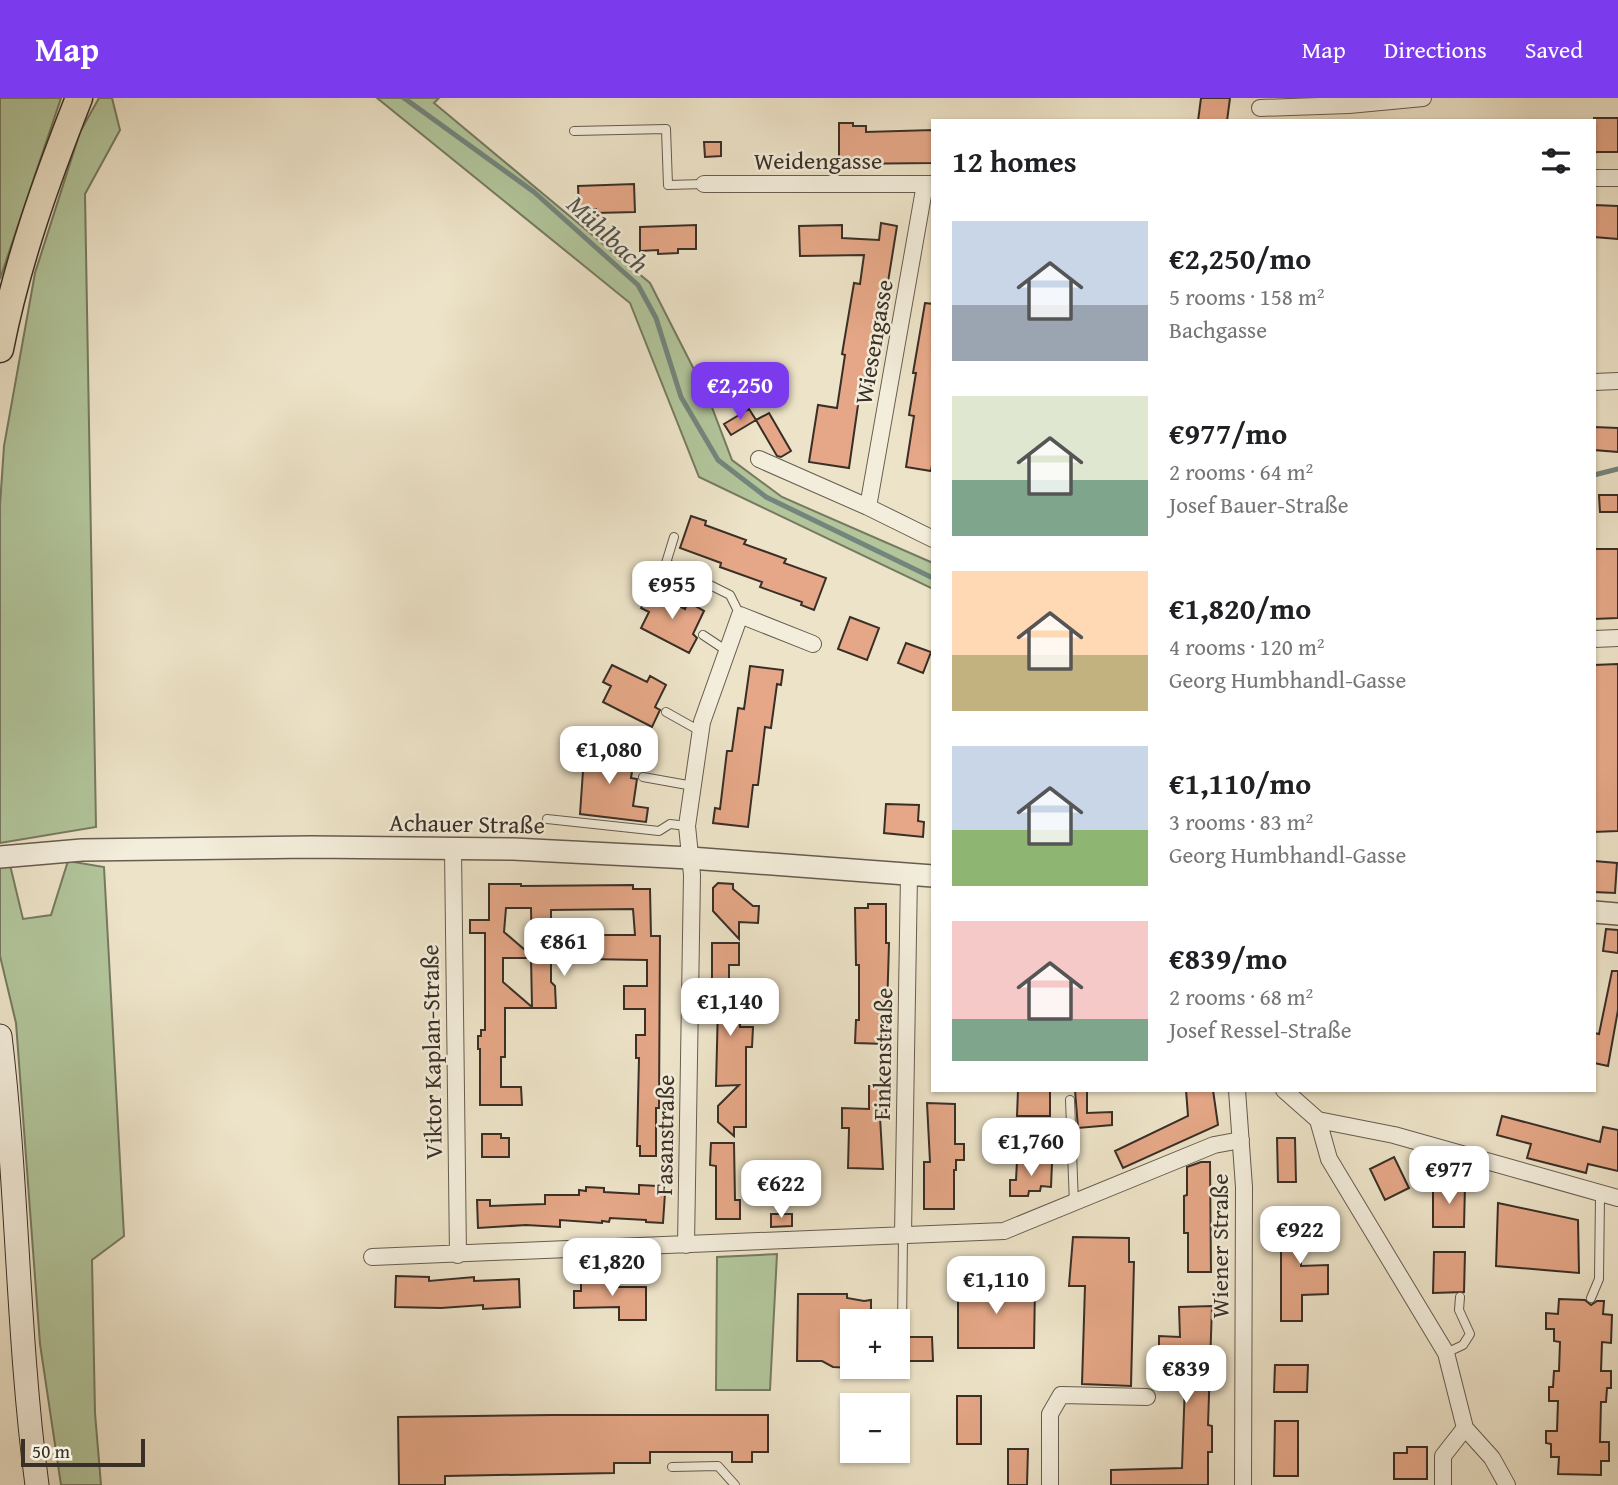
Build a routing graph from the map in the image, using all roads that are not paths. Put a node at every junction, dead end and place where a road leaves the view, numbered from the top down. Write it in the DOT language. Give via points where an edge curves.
graph roads {
  1 [pos="79,98"];
  2 [pos="1423,98"];
  3 [pos="1260,109"];
  4 [pos="574,131"];
  5 [pos="1596,178"];
  6 [pos="1618,178"];
  7 [pos="704,184"];
  8 [pos="929,184"];
  9 [pos="0,349"];
  10 [pos="1618,381"];
  11 [pos="1596,382"];
  12 [pos="759,459"];
  13 [pos="869,507"];
  14 [pos="674,537"];
  15 [pos="931,538"];
  16 [pos="740,615"];
  17 [pos="703,635"];
  18 [pos="1618,638"];
  19 [pos="1596,639"];
  20 [pos="813,644"];
  21 [pos="727,651"];
  22 [pos="666,712"];
  23 [pos="700,731"];
  24 [pos="643,777"];
  25 [pos="693,786"];
  26 [pos="547,819"];
  27 [pos="687,826"];
  28 [pos="453,849"];
  29 [pos="0,857"];
  30 [pos="690,858"];
  31 [pos="909,875"];
  32 [pos="931,876"];
  33 [pos="1596,912"];
  34 [pos="1618,914"];
  35 [pos="0,1036"];
  36 [pos="1237,1092"];
  37 [pos="1286,1092"];
  38 [pos="1070,1100"];
  39 [pos="1318,1120"];
  40 [pos="1241,1140"];
  41 [pos="1600,1195"];
  42 [pos="1618,1198"];
  43 [pos="1074,1204"];
  44 [pos="903,1234"];
  45 [pos="686,1245"];
  46 [pos="458,1255"];
  47 [pos="372,1257"];
  48 [pos="1460,1297"];
  49 [pos="1591,1298"];
  50 [pos="902,1309"];
  51 [pos="1446,1353"];
  52 [pos="1147,1397"];
  53 [pos="1465,1428"];
  54 [pos="671,1467"];
  55 [pos="37,1485"];
  56 [pos="735,1485"];
  57 [pos="1050,1485"];
  58 [pos="1243,1485"];
  59 [pos="1443,1485"];
  60 [pos="1507,1485"];
  1 -- 9 [label="main road" via="29,236"];
  2 -- 3 [label="street"];
  4 -- 7 [label="lane" via="667,129 668,185"];
  5 -- 6 [label="street"];
  7 -- 8 [label="street, Weidengasse"];
  8 -- 13 [label="street, Wiesengasse"];
  10 -- 11 [label="street"];
  12 -- 13 [label="street"];
  13 -- 15 [label="street"];
  14 -- 16 [label="lane" via="666,563 730,595"];
  16 -- 20 [label="street"];
  16 -- 21 [label="street, Fasanstraße"];
  17 -- 21 [label="lane"];
  18 -- 19 [label="street"];
  21 -- 23 [label="street, Fasanstraße"];
  22 -- 23 [label="lane"];
  23 -- 25 [label="street, Fasanstraße"];
  24 -- 25 [label="lane"];
  25 -- 27 [label="street, Fasanstraße"];
  26 -- 27 [label="lane" via="659,831 670,824"];
  27 -- 30 [label="street, Fasanstraße"];
  28 -- 29 [label="street, Achauer Straße" via="82,850"];
  28 -- 30 [label="street, Achauer Straße"];
  28 -- 46 [label="street, Viktor Kaplan-Straße"];
  30 -- 31 [label="street, Achauer Straße"];
  30 -- 45 [label="street, Fasanstraße"];
  31 -- 32 [label="street, Achauer Straße"];
  31 -- 44 [label="street, Finkenstraße"];
  33 -- 34 [label="street"];
  35 -- 55 [label="main road"];
  36 -- 40 [label="street, Wiener Straße"];
  37 -- 39 [label="street"];
  38 -- 43 [label="lane"];
  39 -- 41 [label="street" via="1394,1135"];
  39 -- 51 [label="street" via="1329,1159"];
  40 -- 43 [label="street" via="1214,1145"];
  40 -- 58 [label="street, Wiener Straße"];
  41 -- 42 [label="street"];
  41 -- 49 [label="lane" via="1599,1279"];
  43 -- 44 [label="street" via="1004,1231"];
  44 -- 45 [label="street"];
  44 -- 50 [label="lane"];
  45 -- 46 [label="street"];
  46 -- 47 [label="street"];
  48 -- 51 [label="lane" via="1470,1334 1463,1345"];
  51 -- 53 [label="street"];
  52 -- 57 [label="street" via="1061,1395 1050,1414"];
  53 -- 59 [label="street" via="1443,1456"];
  53 -- 60 [label="street" via="1492,1458"];
  54 -- 56 [label="lane" via="718,1466"];
}
